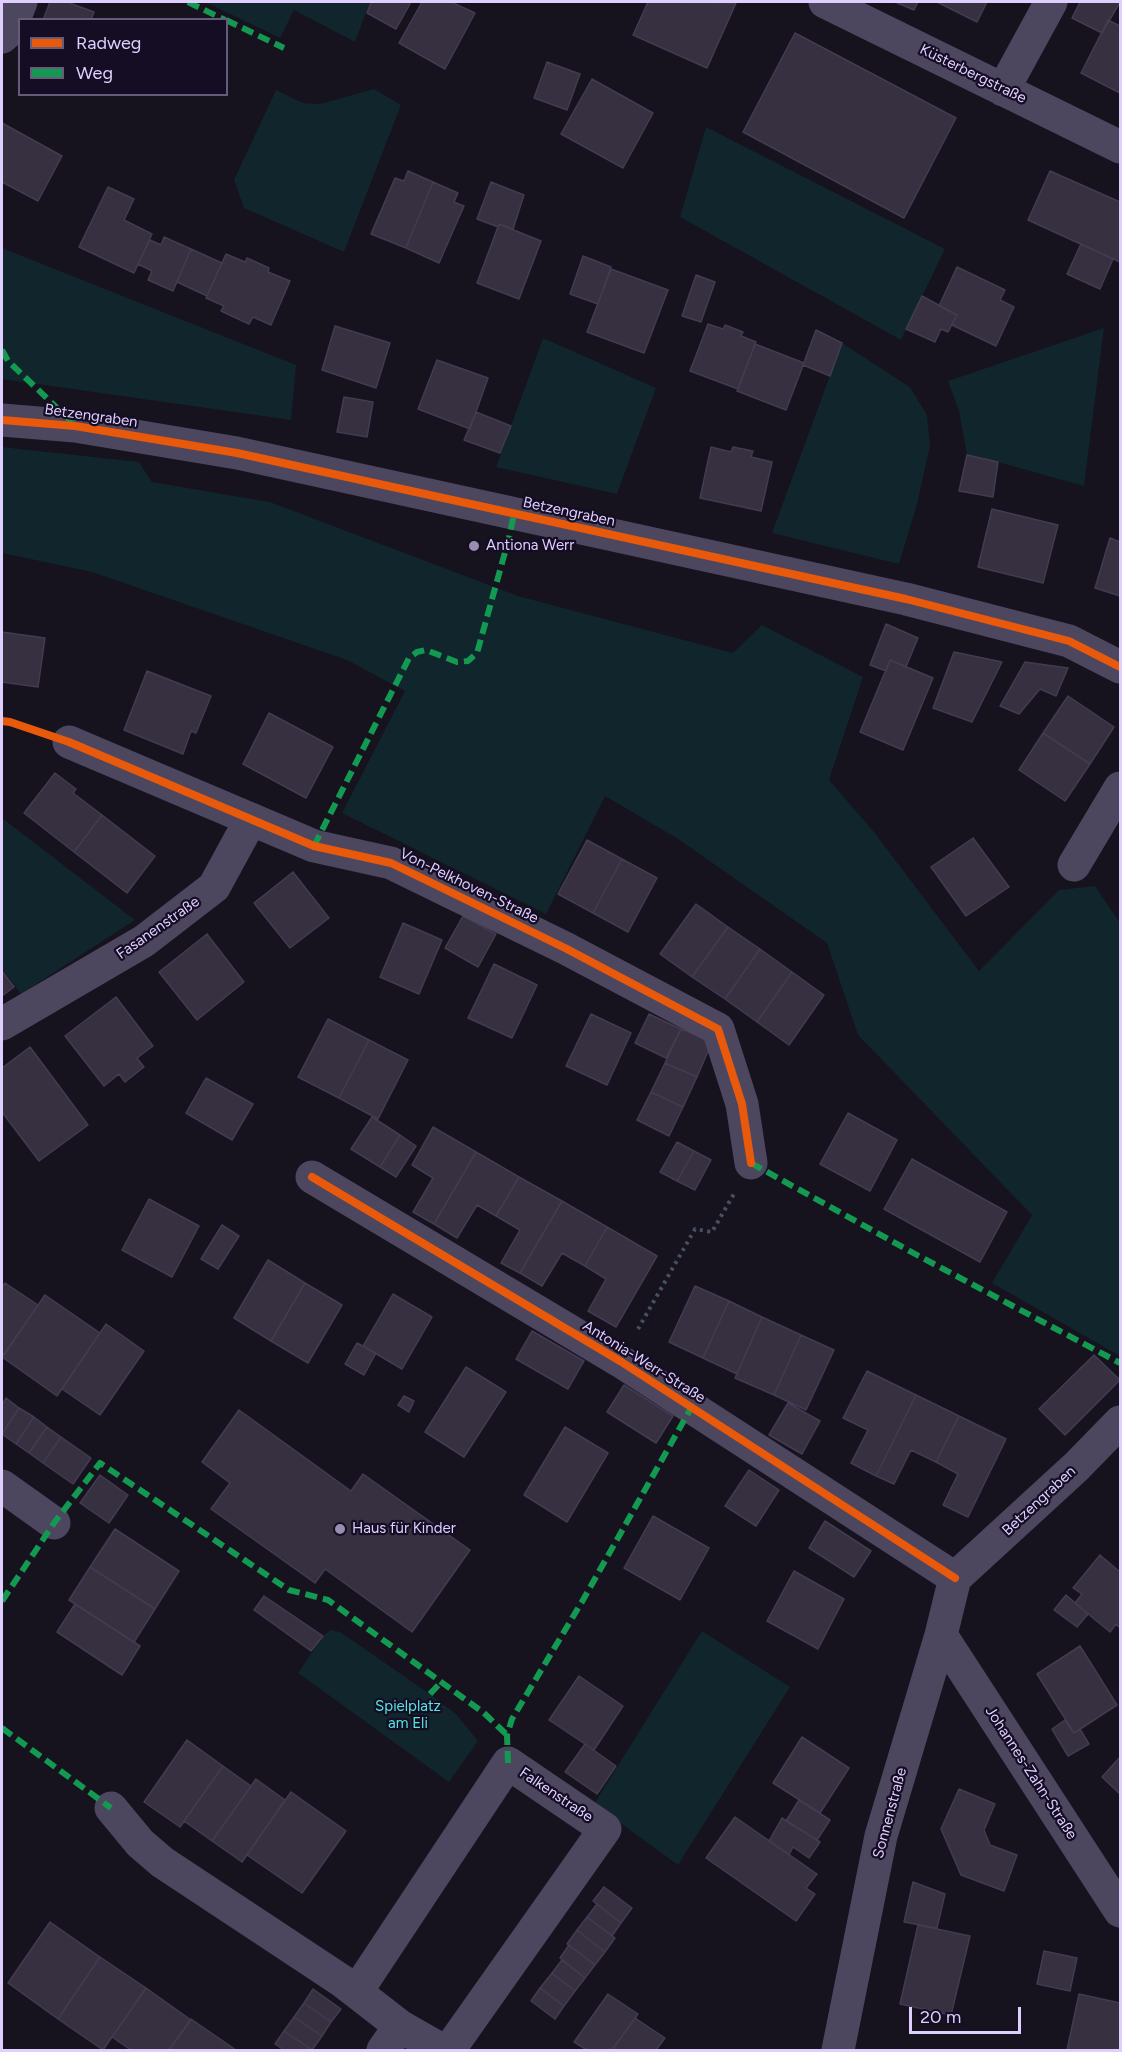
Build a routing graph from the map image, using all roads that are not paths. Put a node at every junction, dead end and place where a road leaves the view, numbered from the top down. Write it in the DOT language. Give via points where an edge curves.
graph roads {
  1 [pos="21,2"];
  2 [pos="825,2"];
  3 [pos="1051,2"];
  4 [pos="2,37"];
  5 [pos="1003,90"];
  6 [pos="1120,147"];
  7 [pos="2,420"];
  8 [pos="1120,667"];
  9 [pos="69,742"];
  10 [pos="1120,788"];
  11 [pos="251,819"];
  12 [pos="1074,865"];
  13 [pos="2,1024"];
  14 [pos="751,1162"];
  15 [pos="312,1177"];
  16 [pos="1120,1422"];
  17 [pos="2,1486"];
  18 [pos="54,1523"];
  19 [pos="955,1578"];
  20 [pos="941,1635"];
  21 [pos="111,1808"];
  22 [pos="1120,1911"];
  23 [pos="357,1991"];
  24 [pos="391,2038"];
  25 [pos="442,2050"];
  26 [pos="449,2050"];
  27 [pos="838,2050"];
  1 -- 4 [label="street" via="10,30"];
  2 -- 5 [label="street, Küsterbergstraße"];
  3 -- 5 [label="street"];
  5 -- 6 [label="street, Küsterbergstraße"];
  7 -- 8 [label="street, Betzengraben" via="75,426 237,453 894,596 1069,641"];
  9 -- 11 [label="street, Von-Pelkhoven-Straße"];
  10 -- 12 [label="street"];
  11 -- 13 [label="street, Fasanenstraße" via="214,887 144,941"];
  11 -- 14 [label="street, Von-Pelkhoven-Straße" via="314,846 391,862 718,1029 742,1104"];
  15 -- 19 [label="street, Antonia-Werr-Straße" via="620,1361"];
  16 -- 19 [label="street, Betzengraben"];
  17 -- 18 [label="street"];
  19 -- 20 [label="street, Sonnenstraße"];
  20 -- 22 [label="street, Johannes-Zahn-Straße"];
  20 -- 27 [label="street, Sonnenstraße" via="881,1836"];
  21 -- 23 [label="street" via="162,1862"];
  23 -- 24 [label="street"];
  23 -- 26 [label="street, Falkenstraße" via="508,1763 605,1829"];
  24 -- 25 [label="street"];
}
